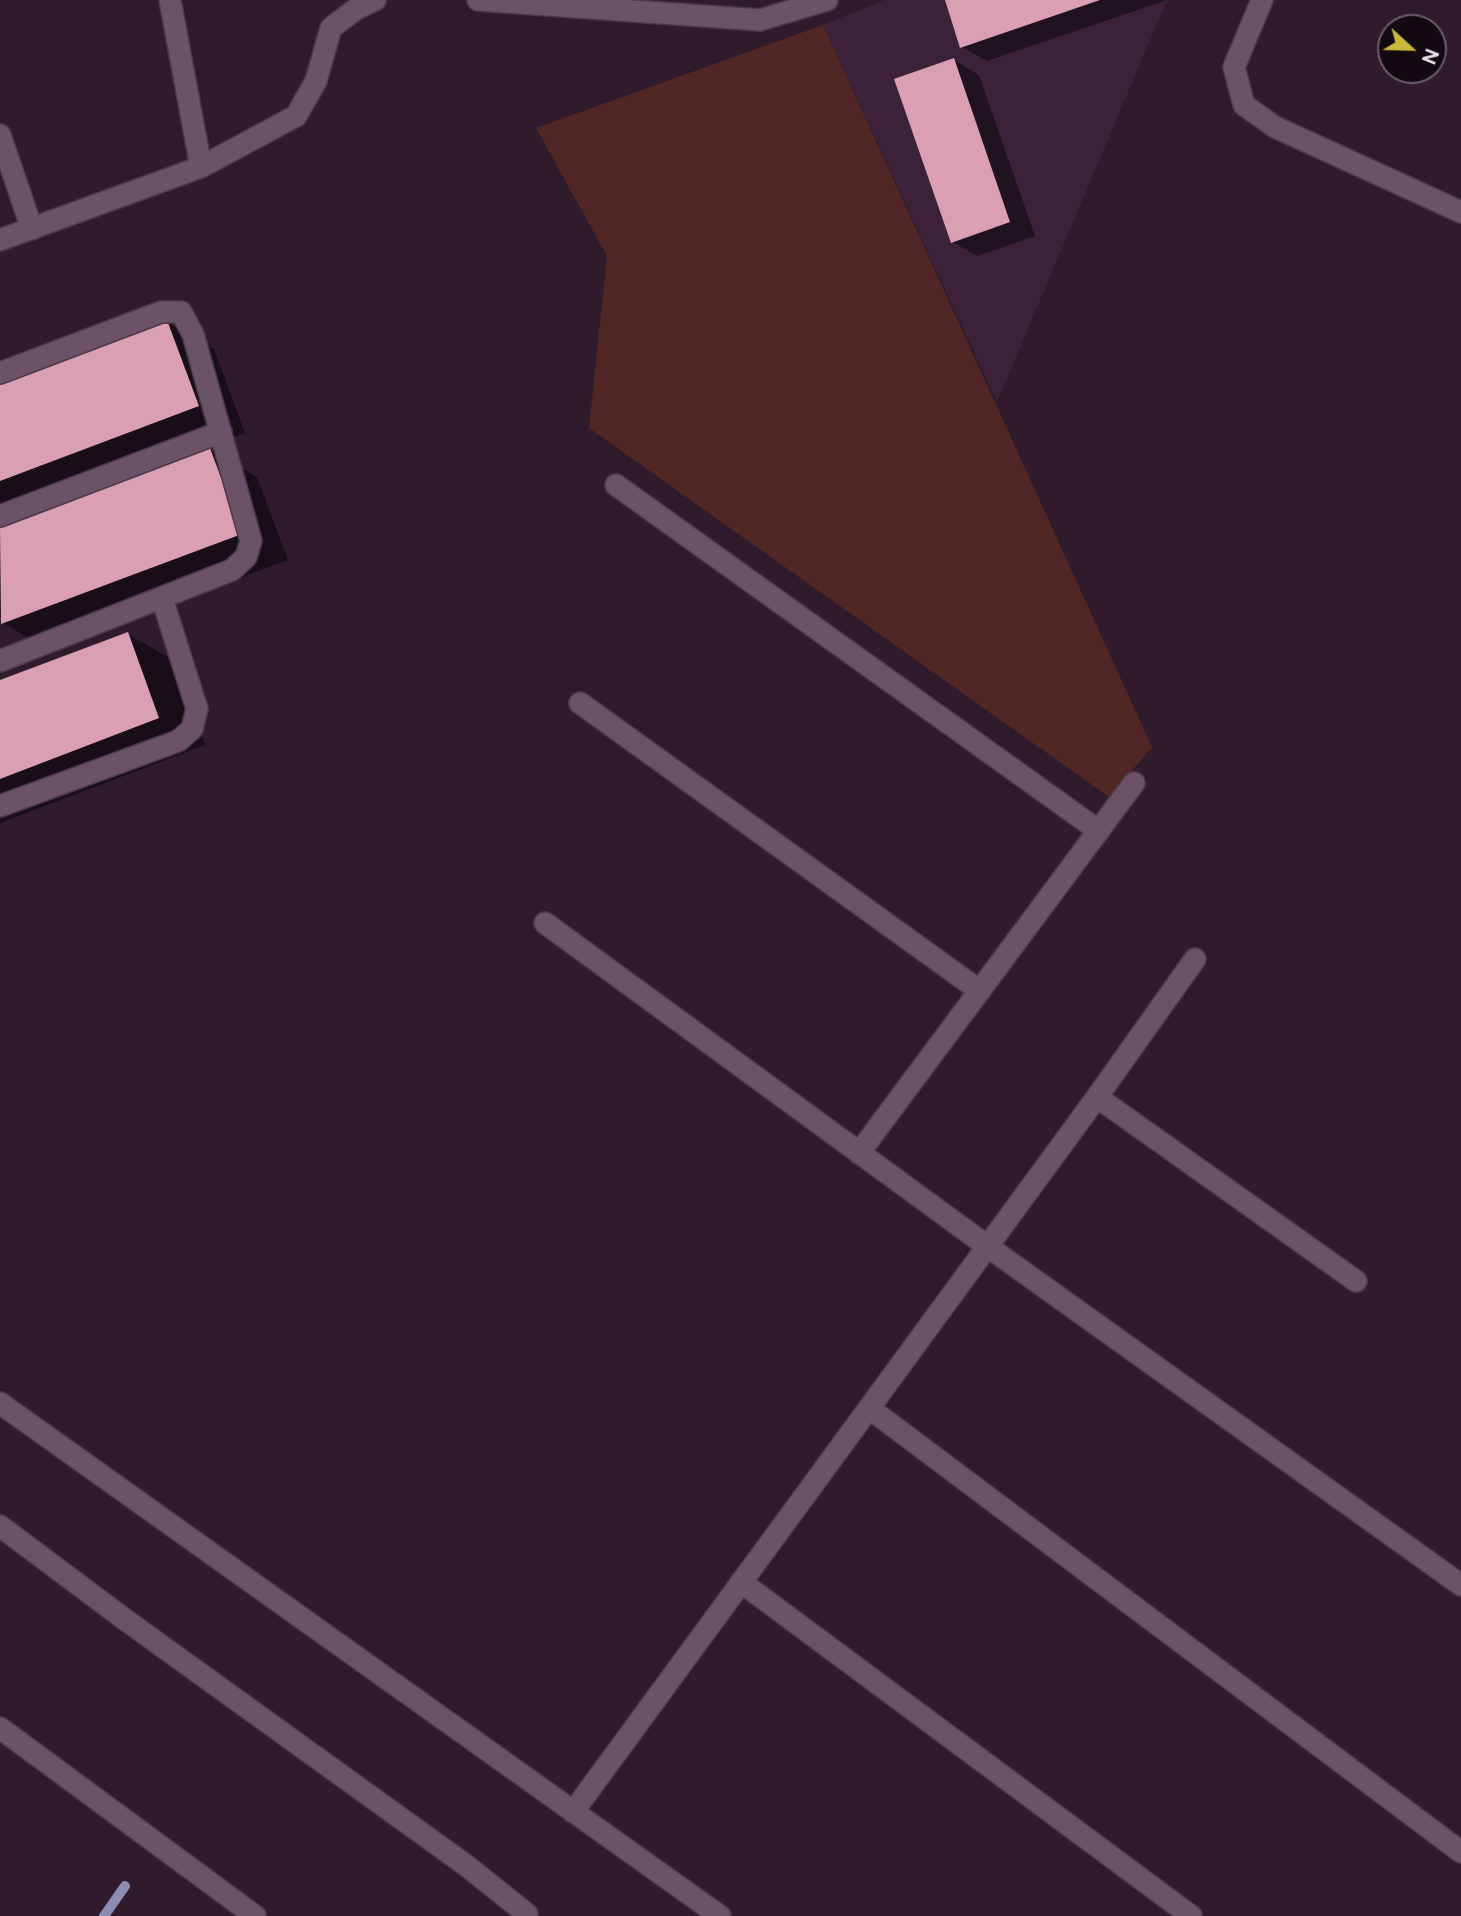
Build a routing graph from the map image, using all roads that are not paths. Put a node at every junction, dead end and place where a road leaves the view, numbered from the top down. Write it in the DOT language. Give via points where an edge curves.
graph roads {
  1 [pos="170,0"];
  2 [pos="375,0"];
  3 [pos="478,0"];
  4 [pos="827,0"];
  5 [pos="1262,0"];
  6 [pos="0,135"];
  7 [pos="201,167"];
  8 [pos="1461,212"];
  9 [pos="32,229"];
  10 [pos="0,240"];
  11 [pos="0,373"];
  12 [pos="221,432"];
  13 [pos="616,485"];
  14 [pos="0,516"];
  15 [pos="162,598"];
  16 [pos="0,661"];
  17 [pos="580,702"];
  18 [pos="1134,783"];
  19 [pos="0,806"];
  20 [pos="1099,831"];
  21 [pos="545,923"];
  22 [pos="1195,959"];
  23 [pos="980,991"];
  24 [pos="1097,1097"];
  25 [pos="859,1153"];
  26 [pos="987,1246"];
  27 [pos="1356,1281"];
  28 [pos="0,1403"];
  29 [pos="869,1408"];
  30 [pos="0,1526"];
  31 [pos="741,1582"];
  32 [pos="1461,1585"];
  33 [pos="0,1728"];
  34 [pos="573,1812"];
  35 [pos="1461,1852"];
  36 [pos="527,1914"];
  37 [pos="255,1916"];
  38 [pos="720,1916"];
  39 [pos="1191,1916"];
  1 -- 7 [label="street"];
  2 -- 7 [label="street" via="331,28 316,81 296,116"];
  3 -- 4 [label="street" via="760,20"];
  5 -- 8 [label="street" via="1234,67 1244,104 1275,127"];
  6 -- 9 [label="street"];
  7 -- 9 [label="street"];
  9 -- 10 [label="street"];
  11 -- 12 [label="street" via="161,312 181,312 193,334"];
  12 -- 14 [label="street"];
  12 -- 15 [label="street" via="251,541 246,557 232,570"];
  13 -- 20 [label="street"];
  15 -- 16 [label="street"];
  15 -- 19 [label="street" via="197,709 192,729 178,741"];
  17 -- 23 [label="street"];
  18 -- 20 [label="street"];
  20 -- 23 [label="street"];
  21 -- 25 [label="street"];
  22 -- 24 [label="street"];
  23 -- 25 [label="street"];
  24 -- 26 [label="street"];
  24 -- 27 [label="street"];
  25 -- 26 [label="street"];
  26 -- 29 [label="street"];
  26 -- 32 [label="street"];
  28 -- 34 [label="street"];
  29 -- 31 [label="street"];
  29 -- 35 [label="street"];
  30 -- 36 [label="street"];
  31 -- 34 [label="street"];
  31 -- 39 [label="street"];
  33 -- 37 [label="street"];
  34 -- 38 [label="street"];
}
